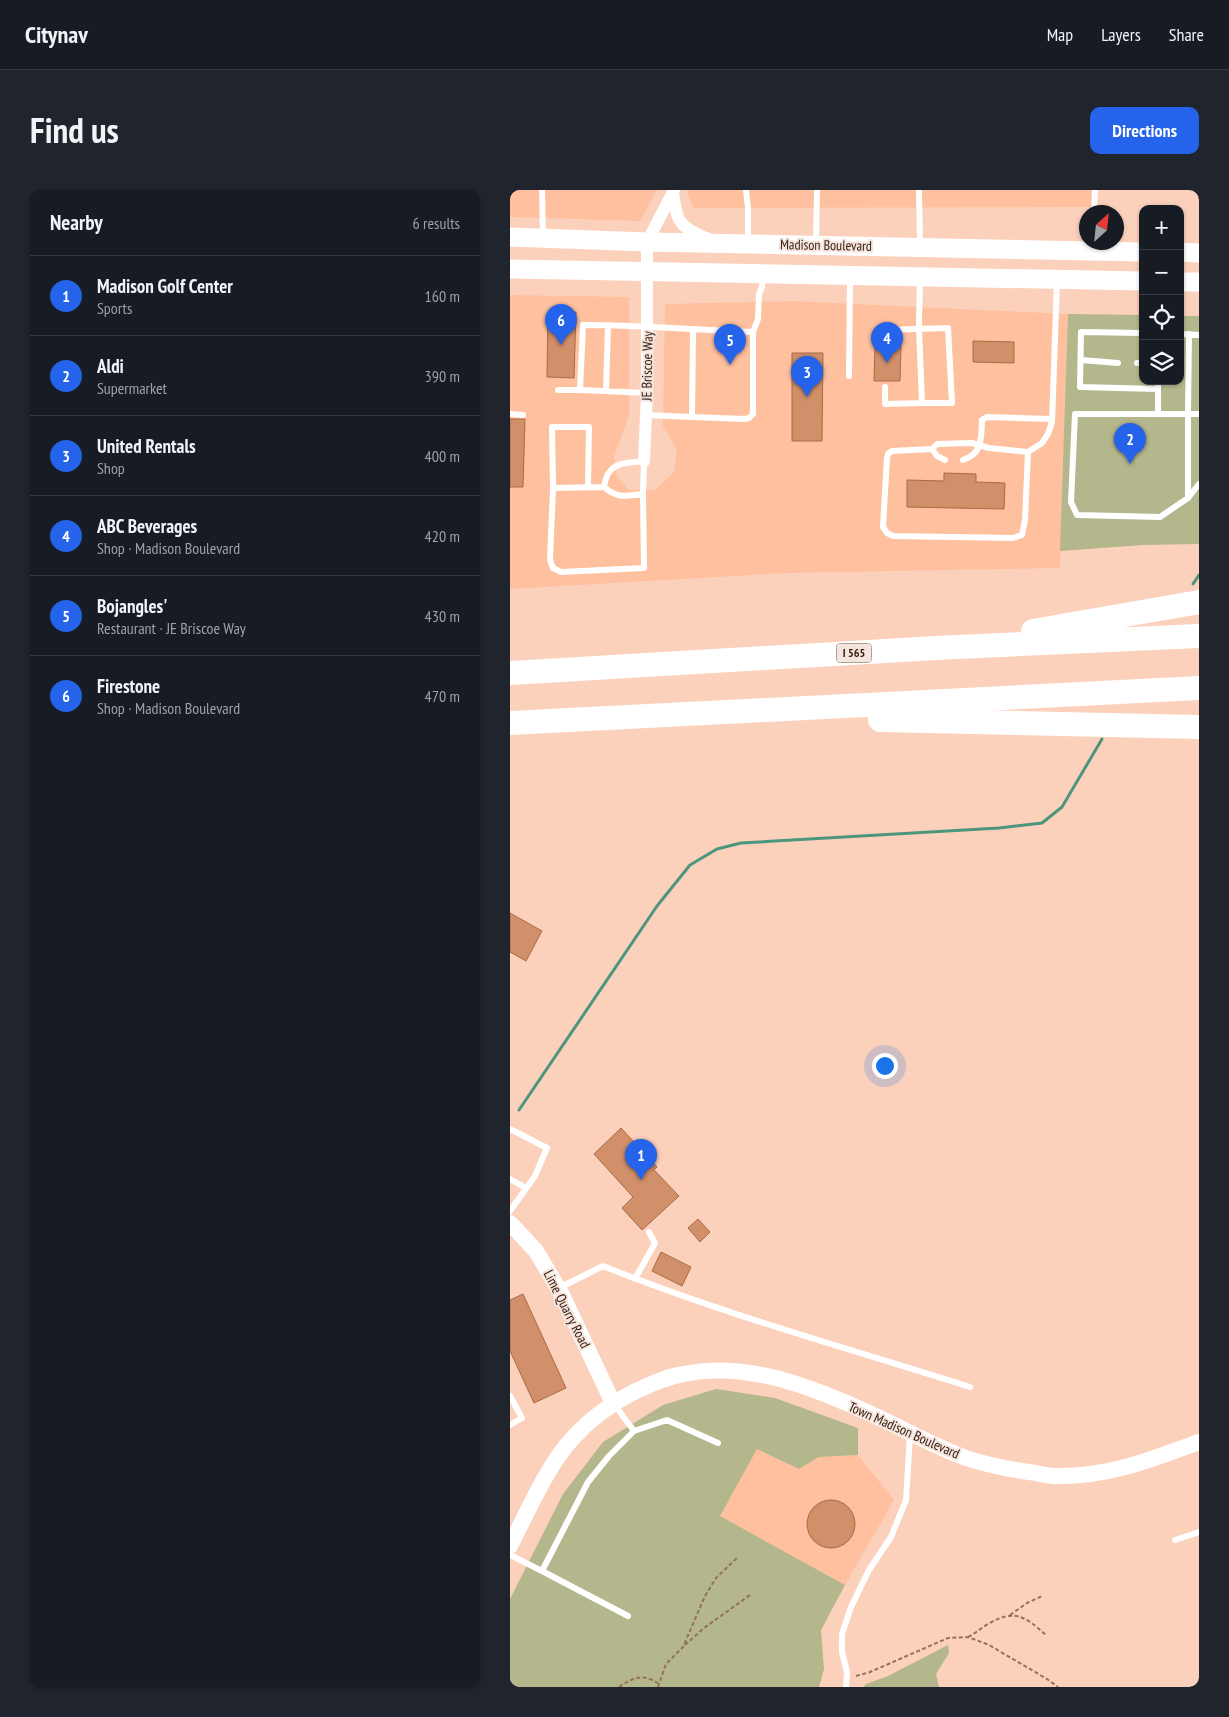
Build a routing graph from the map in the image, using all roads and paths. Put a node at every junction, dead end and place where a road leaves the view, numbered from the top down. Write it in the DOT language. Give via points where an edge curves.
graph roads {
  1 [pos="542,190"];
  2 [pos="746,190"];
  3 [pos="817,190"];
  4 [pos="919,190"];
  5 [pos="1095,190"];
  6 [pos="673,191"];
  7 [pos="1094,205"];
  8 [pos="510,237"];
  9 [pos="543,238"];
  10 [pos="647,242"];
  11 [pos="723,244"];
  12 [pos="748,244"];
  13 [pos="816,246"];
  14 [pos="920,246"];
  15 [pos="1079,247"];
  16 [pos="1123,250"];
  17 [pos="1139,252"];
  18 [pos="510,269"];
  19 [pos="648,271"];
  20 [pos="763,274"];
  21 [pos="850,276"];
  22 [pos="920,277"];
  23 [pos="1057,280"];
  24 [pos="1139,281"];
  25 [pos="1184,282"];
  26 [pos="1199,282"];
  27 [pos="608,325"];
  28 [pos="648,328"];
  29 [pos="919,328"];
  30 [pos="693,330"];
  31 [pos="883,330"];
  32 [pos="754,332"];
  33 [pos="1139,333"];
  34 [pos="1184,334"];
  35 [pos="1189,334"];
  36 [pos="1199,335"];
  37 [pos="1081,360"];
  38 [pos="1118,363"];
  39 [pos="849,376"];
  40 [pos="1158,385"];
  41 [pos="885,387"];
  42 [pos="558,390"];
  43 [pos="580,390"];
  44 [pos="606,391"];
  45 [pos="647,392"];
  46 [pos="922,402"];
  47 [pos="510,414"];
  48 [pos="1158,414"];
  49 [pos="1188,414"];
  50 [pos="1199,414"];
  51 [pos="522,415"];
  52 [pos="646,415"];
  53 [pos="692,417"];
  54 [pos="1052,419"];
  55 [pos="980,446"];
  56 [pos="932,449"];
  57 [pos="1028,452"];
  58 [pos="945,460"];
  59 [pos="962,460"];
  60 [pos="644,461"];
  61 [pos="1199,484"];
  62 [pos="604,487"];
  63 [pos="553,488"];
  64 [pos="588,488"];
  65 [pos="642,494"];
  66 [pos="1188,498"];
  67 [pos="1199,602"];
  68 [pos="1199,636"];
  69 [pos="936,648"];
  70 [pos="510,673"];
  71 [pos="1199,688"];
  72 [pos="729,712"];
  73 [pos="510,724"];
  74 [pos="1199,728"];
  75 [pos="510,1129"];
  76 [pos="510,1179"];
  77 [pos="526,1188"];
  78 [pos="510,1211"];
  79 [pos="510,1223"];
  80 [pos="648,1232"];
  81 [pos="635,1279"];
  82 [pos="558,1288"];
  83 [pos="970,1387"];
  84 [pos="510,1396"];
  85 [pos="613,1403"];
  86 [pos="510,1425"];
  87 [pos="634,1431"];
  88 [pos="910,1432"];
  89 [pos="1199,1442"];
  90 [pos="718,1443"];
  91 [pos="1199,1532"];
  92 [pos="1175,1540"];
  93 [pos="510,1546"];
  94 [pos="510,1556"];
  95 [pos="738,1557"];
  96 [pos="542,1571"];
  97 [pos="750,1594"];
  98 [pos="1042,1596"];
  99 [pos="1010,1615"];
  100 [pos="628,1616"];
  101 [pos="1047,1636"];
  102 [pos="968,1637"];
  103 [pos="683,1647"];
  104 [pos="847,1679"];
  105 [pos="658,1686"];
  106 [pos="619,1687"];
  107 [pos="846,1687"];
  108 [pos="1058,1687"];
  1 -- 9 [label="lane"];
  2 -- 12 [label="lane"];
  3 -- 13 [label="lane"];
  4 -- 14 [label="lane"];
  5 -- 7 [label="lane"];
  6 -- 10 [label="street"];
  6 -- 11 [label="street" via="678,219 685,228"];
  8 -- 9 [label="main road, Madison Boulevard"];
  9 -- 10 [label="main road, Madison Boulevard"];
  10 -- 11 [label="main road, Madison Boulevard"];
  10 -- 19 [label="street, JE Briscoe Way"];
  11 -- 12 [label="main road, Madison Boulevard"];
  12 -- 13 [label="main road, Madison Boulevard"];
  13 -- 14 [label="main road, Madison Boulevard"];
  14 -- 15 [label="main road, Madison Boulevard"];
  14 -- 22 [label="main road"];
  16 -- 17 [label="main road, Madison Boulevard"];
  18 -- 19 [label="main road"];
  19 -- 20 [label="main road"];
  19 -- 28 [label="street, JE Briscoe Way"];
  20 -- 21 [label="main road"];
  20 -- 32 [label="lane"];
  21 -- 22 [label="main road"];
  21 -- 39 [label="lane"];
  22 -- 23 [label="main road"];
  22 -- 29 [label="lane"];
  23 -- 24 [label="main road"];
  23 -- 54 [label="lane"];
  25 -- 26 [label="main road"];
  27 -- 28 [label="lane"];
  27 -- 43 [label="lane" via="583,325"];
  27 -- 44 [label="lane"];
  28 -- 30 [label="lane"];
  28 -- 45 [label="street, JE Briscoe Way"];
  29 -- 31 [label="lane"];
  29 -- 46 [label="lane"];
  29 -- 46 [label="lane" via="948,328 952,403"];
  30 -- 32 [label="lane"];
  30 -- 53 [label="lane"];
  32 -- 53 [label="lane" via="753,414 744,419"];
  33 -- 37 [label="lane" via="1081,332"];
  34 -- 35 [label="lane"];
  35 -- 36 [label="lane"];
  35 -- 49 [label="lane"];
  37 -- 38 [label="lane"];
  37 -- 40 [label="lane" via="1080,387"];
  40 -- 48 [label="lane"];
  41 -- 46 [label="lane" via="886,404"];
  42 -- 43 [label="lane"];
  43 -- 44 [label="lane"];
  44 -- 45 [label="lane"];
  45 -- 52 [label="street, JE Briscoe Way"];
  47 -- 51 [label="lane"];
  48 -- 49 [label="lane"];
  48 -- 66 [label="lane" via="1075,414 1071,502 1077,515 1160,517"];
  49 -- 50 [label="lane"];
  49 -- 66 [label="lane"];
  52 -- 53 [label="lane"];
  52 -- 60 [label="street, JE Briscoe Way"];
  54 -- 55 [label="lane" via="987,417 982,420"];
  54 -- 57 [label="lane" via="1048,434"];
  55 -- 56 [label="lane" via="937,444"];
  55 -- 57 [label="lane"];
  55 -- 59 [label="lane" via="972,457"];
  56 -- 57 [label="lane" via="888,454 883,527 893,536 1013,538 1022,534"];
  56 -- 58 [label="lane"];
  60 -- 62 [label="lane" via="619,464 610,469"];
  60 -- 65 [label="lane"];
  61 -- 66 [label="lane"];
  62 -- 64 [label="lane"];
  62 -- 65 [label="lane" via="621,497"];
  63 -- 64 [label="lane"];
  63 -- 64 [label="lane" via="552,427 589,427"];
  63 -- 65 [label="lane" via="550,560 553,568 561,572 644,568"];
  67 -- 69 [label="highway"];
  68 -- 69 [label="highway, I 565"];
  69 -- 70 [label="highway, I 565"];
  71 -- 72 [label="highway"];
  72 -- 73 [label="highway"];
  72 -- 74 [label="highway" via="842,720"];
  75 -- 77 [label="lane" via="546,1148 535,1176"];
  76 -- 77 [label="lane"];
  77 -- 78 [label="lane"];
  79 -- 82 [label="street, Lime Quarry Road" via="536,1251"];
  80 -- 81 [label="lane" via="655,1243"];
  81 -- 82 [label="lane" via="602,1266"];
  81 -- 83 [label="lane" via="784,1330"];
  82 -- 85 [label="street, Lime Quarry Road"];
  84 -- 86 [label="lane" via="522,1418"];
  85 -- 87 [label="lane"];
  85 -- 88 [label="street, Town Madison Boulevard" via="654,1382 684,1373 713,1370 755,1373 792,1383"];
  85 -- 93 [label="street, Town Madison Boulevard" via="571,1439 556,1460"];
  87 -- 90 [label="lane" via="668,1420"];
  87 -- 96 [label="lane" via="588,1482"];
  88 -- 89 [label="street, Town Madison Boulevard" via="966,1458 1055,1476 1098,1474"];
  88 -- 104 [label="lane" via="906,1500 891,1536 851,1607 842,1634"];
  91 -- 92 [label="lane"];
  94 -- 96 [label="lane"];
  95 -- 103 [label="path" via="716,1578"];
  96 -- 100 [label="lane"];
  97 -- 103 [label="path"];
  98 -- 99 [label="path"];
  99 -- 101 [label="path" via="1035,1625"];
  99 -- 102 [label="path"];
  102 -- 104 [label="path" via="948,1638"];
  102 -- 108 [label="path" via="989,1645"];
  103 -- 105 [label="path" via="666,1664"];
  104 -- 107 [label="lane"];
  105 -- 106 [label="path" via="652,1679 642,1677"];
}
